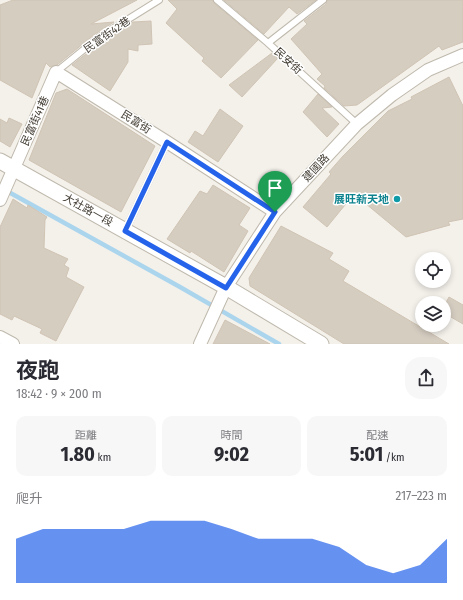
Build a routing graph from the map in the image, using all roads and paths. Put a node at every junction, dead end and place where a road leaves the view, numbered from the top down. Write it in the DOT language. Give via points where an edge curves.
graph roads {
  1 [pos="159,0"];
  2 [pos="217,0"];
  3 [pos="323,0"];
  4 [pos="268,43"];
  5 [pos="463,55"];
  6 [pos="56,72"];
  7 [pos="357,124"];
  8 [pos="167,142"];
  9 [pos="0,161"];
  10 [pos="13,169"];
  11 [pos="0,200"];
  12 [pos="275,212"];
  13 [pos="125,231"];
  14 [pos="226,288"];
  15 [pos="0,337"];
  16 [pos="13,344"];
  17 [pos="200,344"];
  18 [pos="321,344"];
  1 -- 6 [label="lane, 民富街42巷" via="98,38"];
  2 -- 4 [label="lane, 民安街"];
  3 -- 4 [label="lane"];
  4 -- 7 [label="lane, 民安街"];
  5 -- 7 [label="street, 建國路" via="428,70"];
  6 -- 8 [label="street, 民富街"];
  6 -- 10 [label="street, 民富街41巷"];
  7 -- 12 [label="street, 建國路"];
  8 -- 12 [label="street, 民富街"];
  8 -- 13 [label="lane"];
  9 -- 10 [label="street, 大社路一段"];
  10 -- 11 [label="street, 民富街41巷"];
  10 -- 13 [label="street, 大社路一段"];
  12 -- 14 [label="street, 建國路"];
  13 -- 14 [label="street, 大社路一段"];
  14 -- 17 [label="street, 建國路"];
  14 -- 18 [label="street, 大社路一段"];
  15 -- 16 [label="street"];
}
